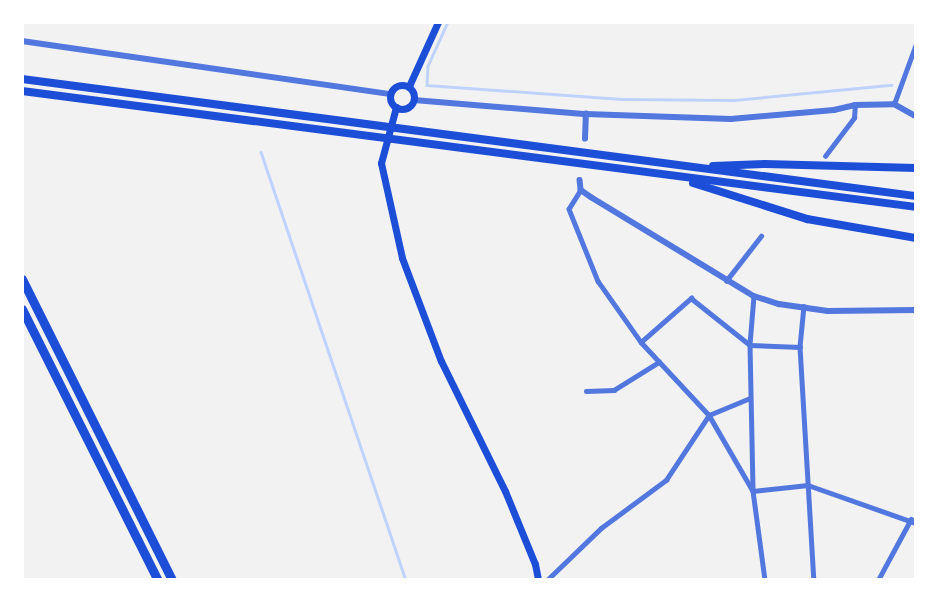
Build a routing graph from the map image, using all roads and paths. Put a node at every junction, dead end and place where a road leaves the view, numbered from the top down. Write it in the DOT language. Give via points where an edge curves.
graph roads {
  1 [pos="438,22"];
  2 [pos="22,41"];
  3 [pos="916,44"];
  4 [pos="22,79"];
  5 [pos="409,86"];
  6 [pos="22,91"];
  7 [pos="390,94"];
  8 [pos="414,100"];
  9 [pos="894,104"];
  10 [pos="854,105"];
  11 [pos="396,108"];
  12 [pos="586,114"];
  13 [pos="916,116"];
  14 [pos="585,139"];
  15 [pos="825,156"];
  16 [pos="693,167"];
  17 [pos="916,168"];
  18 [pos="675,176"];
  19 [pos="580,180"];
  20 [pos="581,190"];
  21 [pos="916,196"];
  22 [pos="916,207"];
  23 [pos="761,236"];
  24 [pos="916,238"];
  25 [pos="22,279"];
  26 [pos="726,281"];
  27 [pos="754,296"];
  28 [pos="804,306"];
  29 [pos="22,309"];
  30 [pos="916,310"];
  31 [pos="641,342"];
  32 [pos="750,345"];
  33 [pos="800,347"];
  34 [pos="659,362"];
  35 [pos="586,391"];
  36 [pos="750,398"];
  37 [pos="709,414"];
  38 [pos="808,485"];
  39 [pos="753,491"];
  40 [pos="911,519"];
  41 [pos="916,523"];
  42 [pos="158,580"];
  43 [pos="172,580"];
  44 [pos="538,580"];
  45 [pos="546,580"];
  46 [pos="765,580"];
  47 [pos="814,580"];
  48 [pos="878,580"];
  1 -- 5 [label="main road"];
  2 -- 7 [label="street"];
  3 -- 9 [label="street"];
  4 -- 16 [label="highway"];
  5 -- 7 [label="main road" via="398,86"];
  5 -- 8 [label="main road"];
  6 -- 18 [label="highway"];
  7 -- 11 [label="main road"];
  8 -- 11 [label="main road" via="407,108"];
  8 -- 12 [label="street"];
  9 -- 10 [label="street"];
  9 -- 13 [label="street"];
  10 -- 12 [label="street" via="834,110 730,119"];
  10 -- 15 [label="street" via="854,118"];
  11 -- 44 [label="main road" via="380,163 402,258 441,361 505,491 535,564"];
  12 -- 14 [label="street"];
  16 -- 17 [label="highway" via="765,164"];
  16 -- 21 [label="highway"];
  18 -- 22 [label="highway"];
  18 -- 24 [label="highway" via="807,219"];
  19 -- 20 [label="street"];
  20 -- 26 [label="street"];
  20 -- 31 [label="street" via="569,209 598,281"];
  23 -- 26 [label="street"];
  25 -- 43 [label="highway"];
  26 -- 27 [label="street"];
  27 -- 28 [label="street" via="779,304"];
  27 -- 32 [label="street"];
  28 -- 30 [label="street" via="828,311"];
  28 -- 33 [label="street"];
  29 -- 42 [label="highway"];
  31 -- 32 [label="street" via="691,298"];
  31 -- 34 [label="street"];
  32 -- 33 [label="street"];
  32 -- 36 [label="street"];
  33 -- 38 [label="street"];
  34 -- 35 [label="street" via="614,390"];
  34 -- 37 [label="street"];
  36 -- 37 [label="street"];
  36 -- 39 [label="street"];
  37 -- 39 [label="street"];
  37 -- 45 [label="street" via="666,480 601,528"];
  38 -- 39 [label="street"];
  38 -- 40 [label="street"];
  38 -- 47 [label="street"];
  39 -- 46 [label="street"];
  40 -- 41 [label="street"];
  40 -- 48 [label="street"];
}
